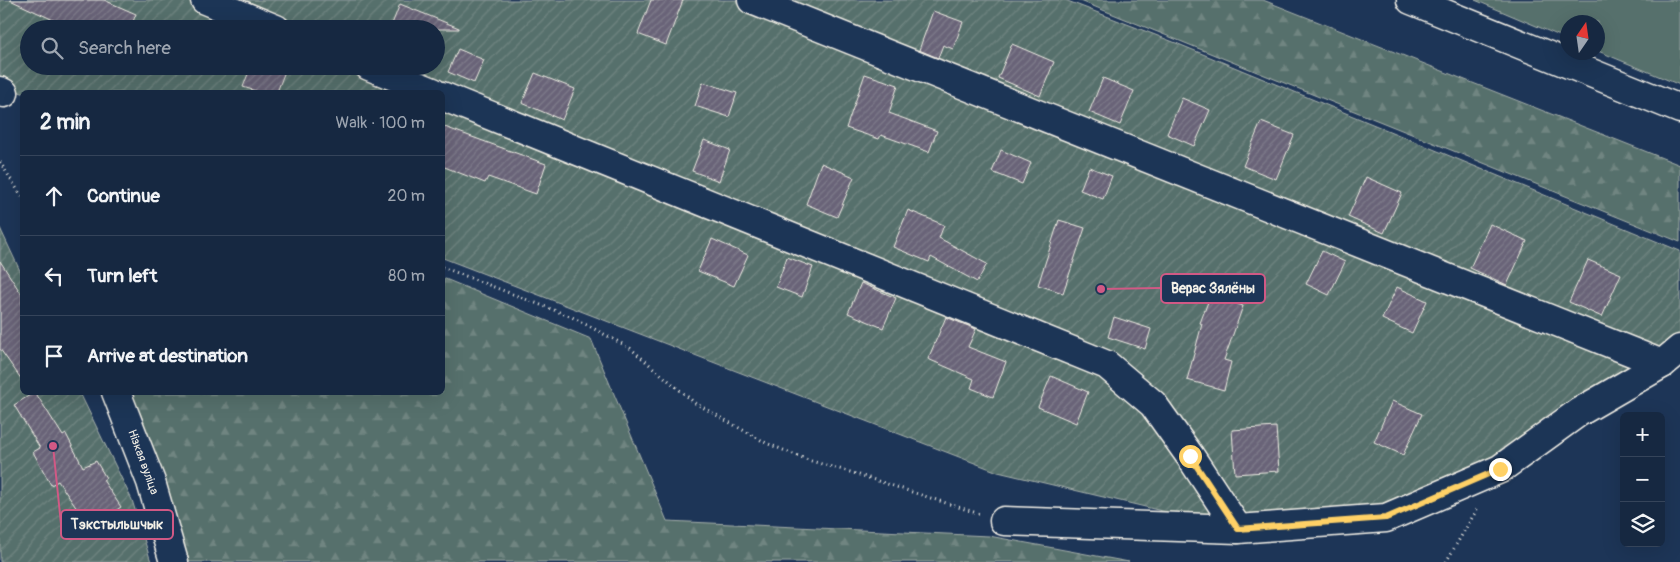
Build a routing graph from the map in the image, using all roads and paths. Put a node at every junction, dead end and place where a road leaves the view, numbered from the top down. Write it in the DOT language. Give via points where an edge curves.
graph roads {
  1 [pos="205,0"];
  2 [pos="752,0"];
  3 [pos="1411,0"];
  4 [pos="254,20"];
  5 [pos="390,75"];
  6 [pos="428,90"];
  7 [pos="445,97"];
  8 [pos="1680,110"];
  9 [pos="0,162"];
  10 [pos="20,194"];
  11 [pos="445,267"];
  12 [pos="1671,356"];
  13 [pos="117,395"];
  14 [pos="1480,503"];
  15 [pos="1004,521"];
  16 [pos="1238,529"];
  17 [pos="174,562"];
  18 [pos="1446,562"];
  1 -- 4 [label="main road"];
  2 -- 12 [label="main road"];
  3 -- 8 [label="main road"];
  5 -- 6 [label="main road"];
  7 -- 16 [label="main road" via="1107,365 1153,404"];
  9 -- 10 [label="path"];
  11 -- 15 [label="path" via="572,317 630,348 695,403 766,443 808,460"];
  12 -- 16 [label="main road" via="1579,412 1500,469 1386,518"];
  13 -- 17 [label="main road, Нізкая вуліца" via="151,482"];
  14 -- 18 [label="path"];
  15 -- 16 [label="main road"];
}
